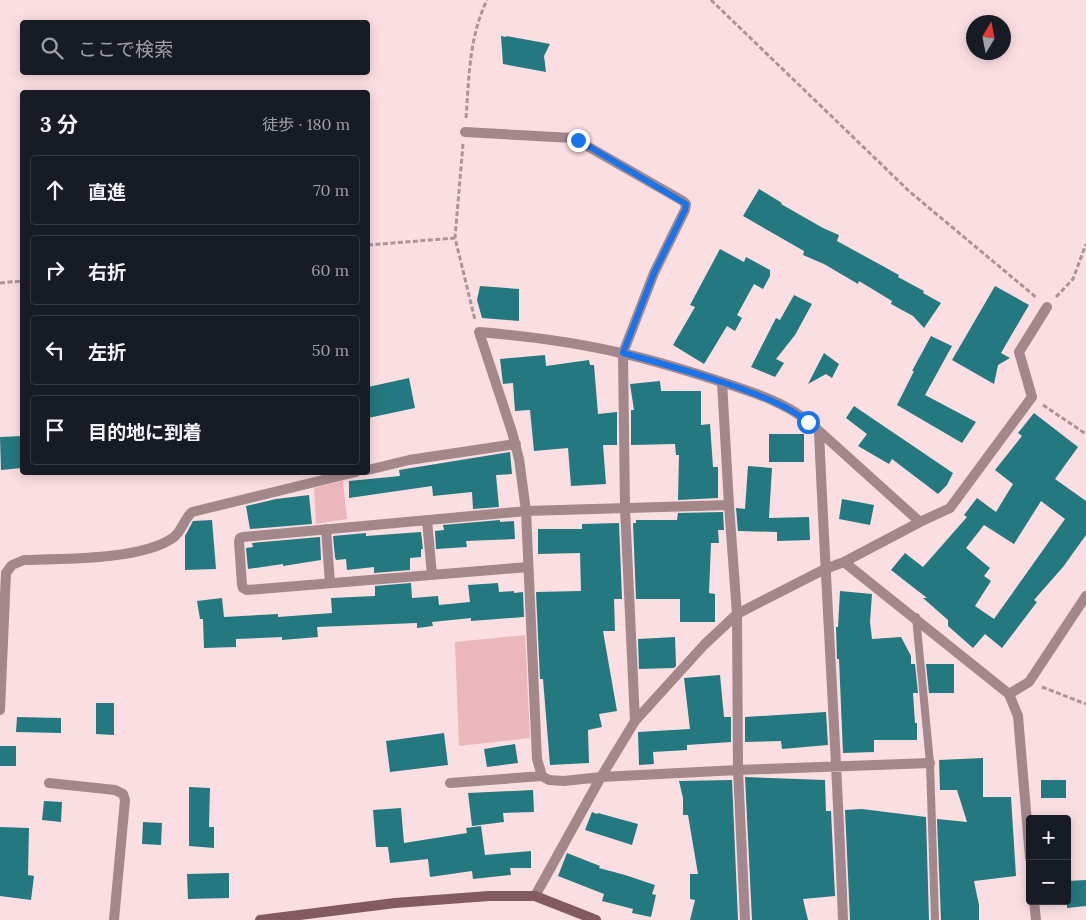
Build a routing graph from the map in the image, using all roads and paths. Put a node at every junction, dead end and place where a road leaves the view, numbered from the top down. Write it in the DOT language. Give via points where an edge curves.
graph roads {
  1 [pos="711,0"];
  2 [pos="465,132"];
  3 [pos="1086,244"];
  4 [pos="370,245"];
  5 [pos="20,281"];
  6 [pos="0,283"];
  7 [pos="1047,307"];
  8 [pos="479,332"];
  9 [pos="623,353"];
  10 [pos="722,382"];
  11 [pos="1032,397"];
  12 [pos="819,432"];
  13 [pos="1086,434"];
  14 [pos="516,444"];
  15 [pos="370,470"];
  16 [pos="344,475"];
  17 [pos="729,505"];
  18 [pos="625,508"];
  19 [pos="526,511"];
  20 [pos="427,520"];
  21 [pos="920,522"];
  22 [pos="326,529"];
  23 [pos="844,562"];
  24 [pos="528,568"];
  25 [pos="825,569"];
  26 [pos="432,575"];
  27 [pos="330,583"];
  28 [pos="1086,596"];
  29 [pos="737,614"];
  30 [pos="916,618"];
  31 [pos="1029,682"];
  32 [pos="1009,694"];
  33 [pos="1086,704"];
  34 [pos="0,710"];
  35 [pos="635,721"];
  36 [pos="930,763"];
  37 [pos="837,767"];
  38 [pos="738,770"];
  39 [pos="542,776"];
  40 [pos="601,777"];
  41 [pos="49,783"];
  42 [pos="450,783"];
  43 [pos="1026,815"];
  44 [pos="535,896"];
  45 [pos="1034,905"];
  46 [pos="579,917"];
  47 [pos="114,920"];
  48 [pos="260,920"];
  49 [pos="596,920"];
  50 [pos="745,920"];
  51 [pos="843,920"];
  52 [pos="935,920"];
  53 [pos="1036,920"];
  1 -- 7 [label="path" via="910,192"];
  2 -- 9 [label="street" via="573,138 685,202 687,206 654,273"];
  3 -- 7 [label="path" via="1073,279"];
  4 -- 8 [label="path" via="455,238"];
  5 -- 6 [label="path"];
  7 -- 11 [label="street" via="1019,352"];
  8 -- 9 [label="street" via="530,336"];
  8 -- 14 [label="street"];
  9 -- 10 [label="street"];
  9 -- 18 [label="street"];
  10 -- 12 [label="street" via="782,404"];
  10 -- 17 [label="street"];
  11 -- 13 [label="path"];
  11 -- 21 [label="street" via="950,508"];
  12 -- 21 [label="street"];
  12 -- 25 [label="street"];
  14 -- 15 [label="street" via="409,460"];
  14 -- 19 [label="street"];
  16 -- 34 [label="street" via="192,512 175,536 155,546 105,557 24,560 12,565 6,573"];
  17 -- 18 [label="street"];
  17 -- 29 [label="street"];
  18 -- 19 [label="street"];
  18 -- 35 [label="street"];
  19 -- 20 [label="street"];
  19 -- 24 [label="street"];
  20 -- 22 [label="street"];
  20 -- 26 [label="street"];
  21 -- 23 [label="street"];
  22 -- 27 [label="street"];
  22 -- 27 [label="street" via="243,537 238,542 243,588 247,590"];
  23 -- 25 [label="street"];
  23 -- 30 [label="street"];
  24 -- 26 [label="street"];
  24 -- 39 [label="street" via="536,759"];
  25 -- 29 [label="street"];
  25 -- 37 [label="street"];
  26 -- 27 [label="street"];
  28 -- 31 [label="street"];
  29 -- 35 [label="street" via="704,644"];
  29 -- 38 [label="street"];
  30 -- 32 [label="street"];
  30 -- 36 [label="lane"];
  31 -- 32 [label="street"];
  31 -- 33 [label="path"];
  32 -- 43 [label="street" via="1018,716"];
  35 -- 40 [label="street"];
  36 -- 37 [label="street"];
  36 -- 52 [label="lane"];
  37 -- 38 [label="street"];
  37 -- 51 [label="street"];
  38 -- 40 [label="street"];
  38 -- 50 [label="street"];
  39 -- 40 [label="street" via="549,780"];
  39 -- 42 [label="street"];
  40 -- 44 [label="street"];
  41 -- 47 [label="street" via="115,790 123,794"];
  44 -- 46 [label="street"];
  44 -- 48 [label="street" via="395,903"];
  45 -- 53 [label="street"];
  46 -- 49 [label="street"];
}
